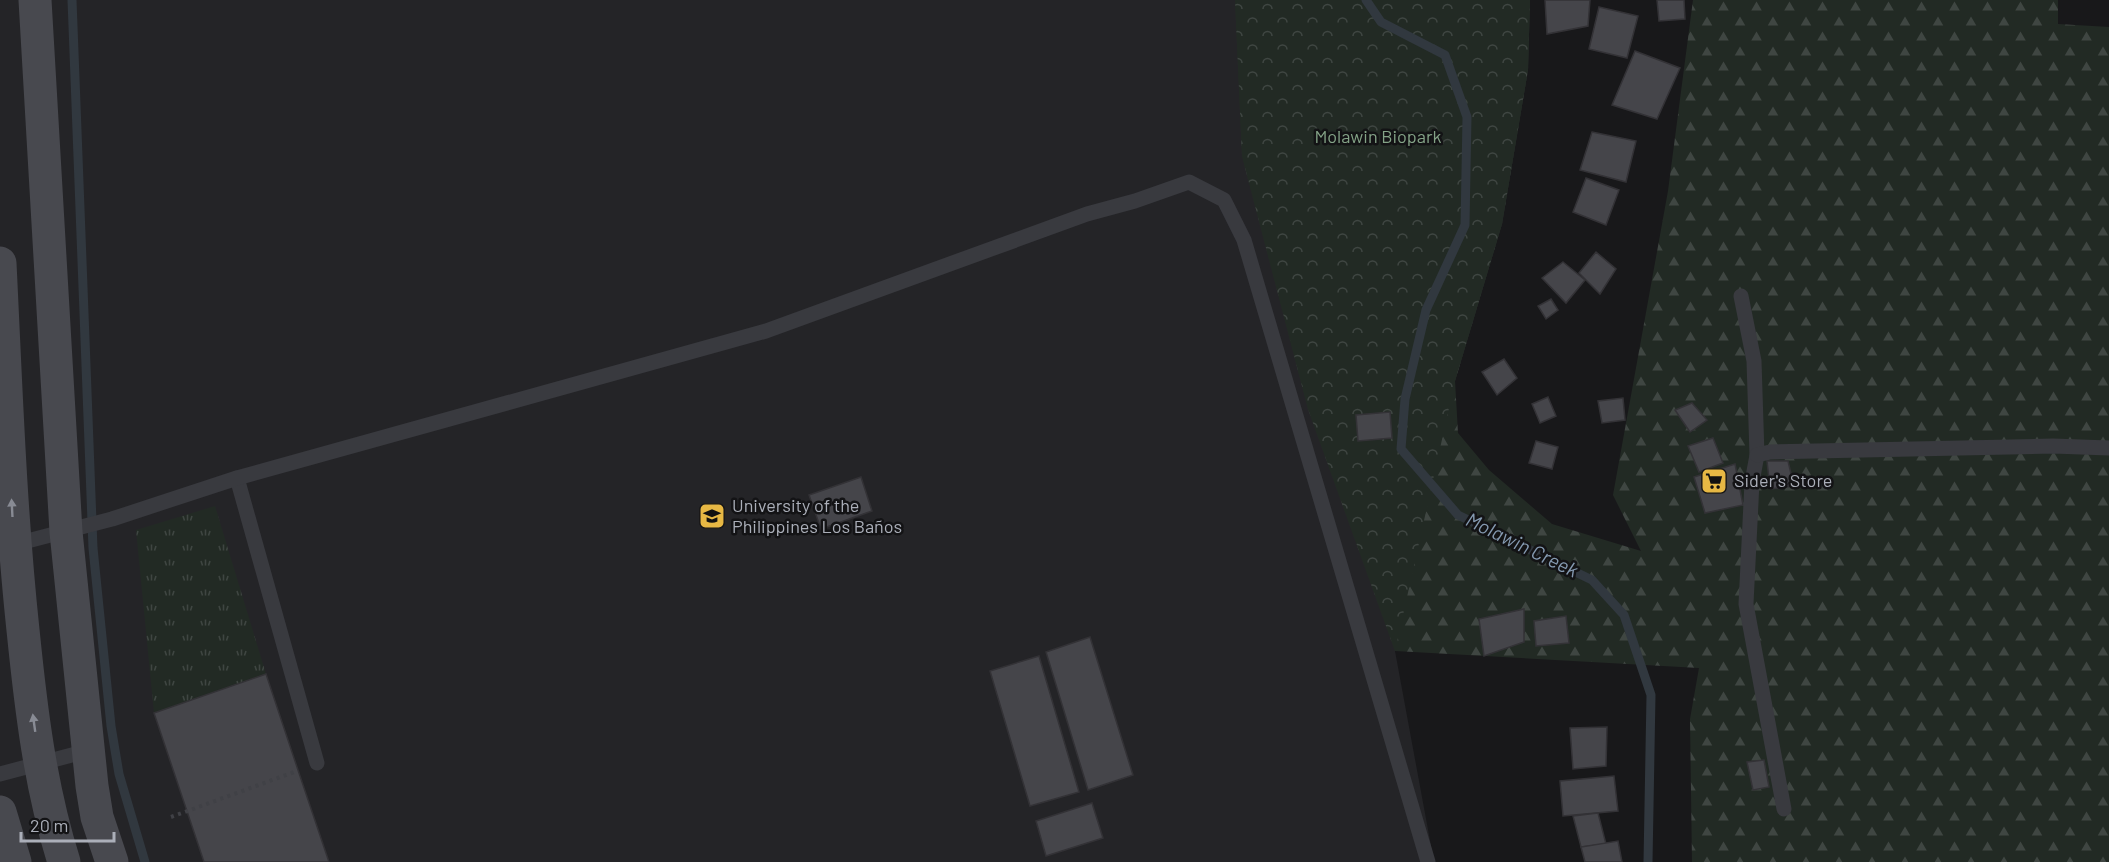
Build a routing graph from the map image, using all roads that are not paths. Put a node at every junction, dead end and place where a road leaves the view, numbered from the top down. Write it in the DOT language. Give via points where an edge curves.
graph roads {
  1 [pos="35,0"];
  2 [pos="0,263"];
  3 [pos="1741,296"];
  4 [pos="2109,448"];
  5 [pos="1757,455"];
  6 [pos="237,478"];
  7 [pos="66,532"];
  8 [pos="7,546"];
  9 [pos="87,751"];
  10 [pos="317,763"];
  11 [pos="39,764"];
  12 [pos="0,774"];
  13 [pos="1784,809"];
  14 [pos="0,812"];
  15 [pos="15,862"];
  16 [pos="64,862"];
  17 [pos="112,862"];
  18 [pos="1428,862"];
  1 -- 7 [label="street"];
  8 -- 2 [label="street, one-way"];
  3 -- 5 [label="lane" via="1754,361"];
  4 -- 5 [label="lane" via="2054,446"];
  5 -- 13 [label="lane" via="1746,604"];
  6 -- 7 [label="lane"];
  6 -- 10 [label="lane"];
  6 -- 18 [label="lane" via="766,331 1087,214 1190,182 1224,200 1244,240"];
  7 -- 8 [label="lane"];
  7 -- 9 [label="street"];
  11 -- 8 [label="street, one-way"];
  9 -- 11 [label="lane"];
  9 -- 17 [label="street" via="97,817"];
  11 -- 12 [label="lane"];
  11 -- 16 [label="street"];
  14 -- 15 [label="street"];
}
